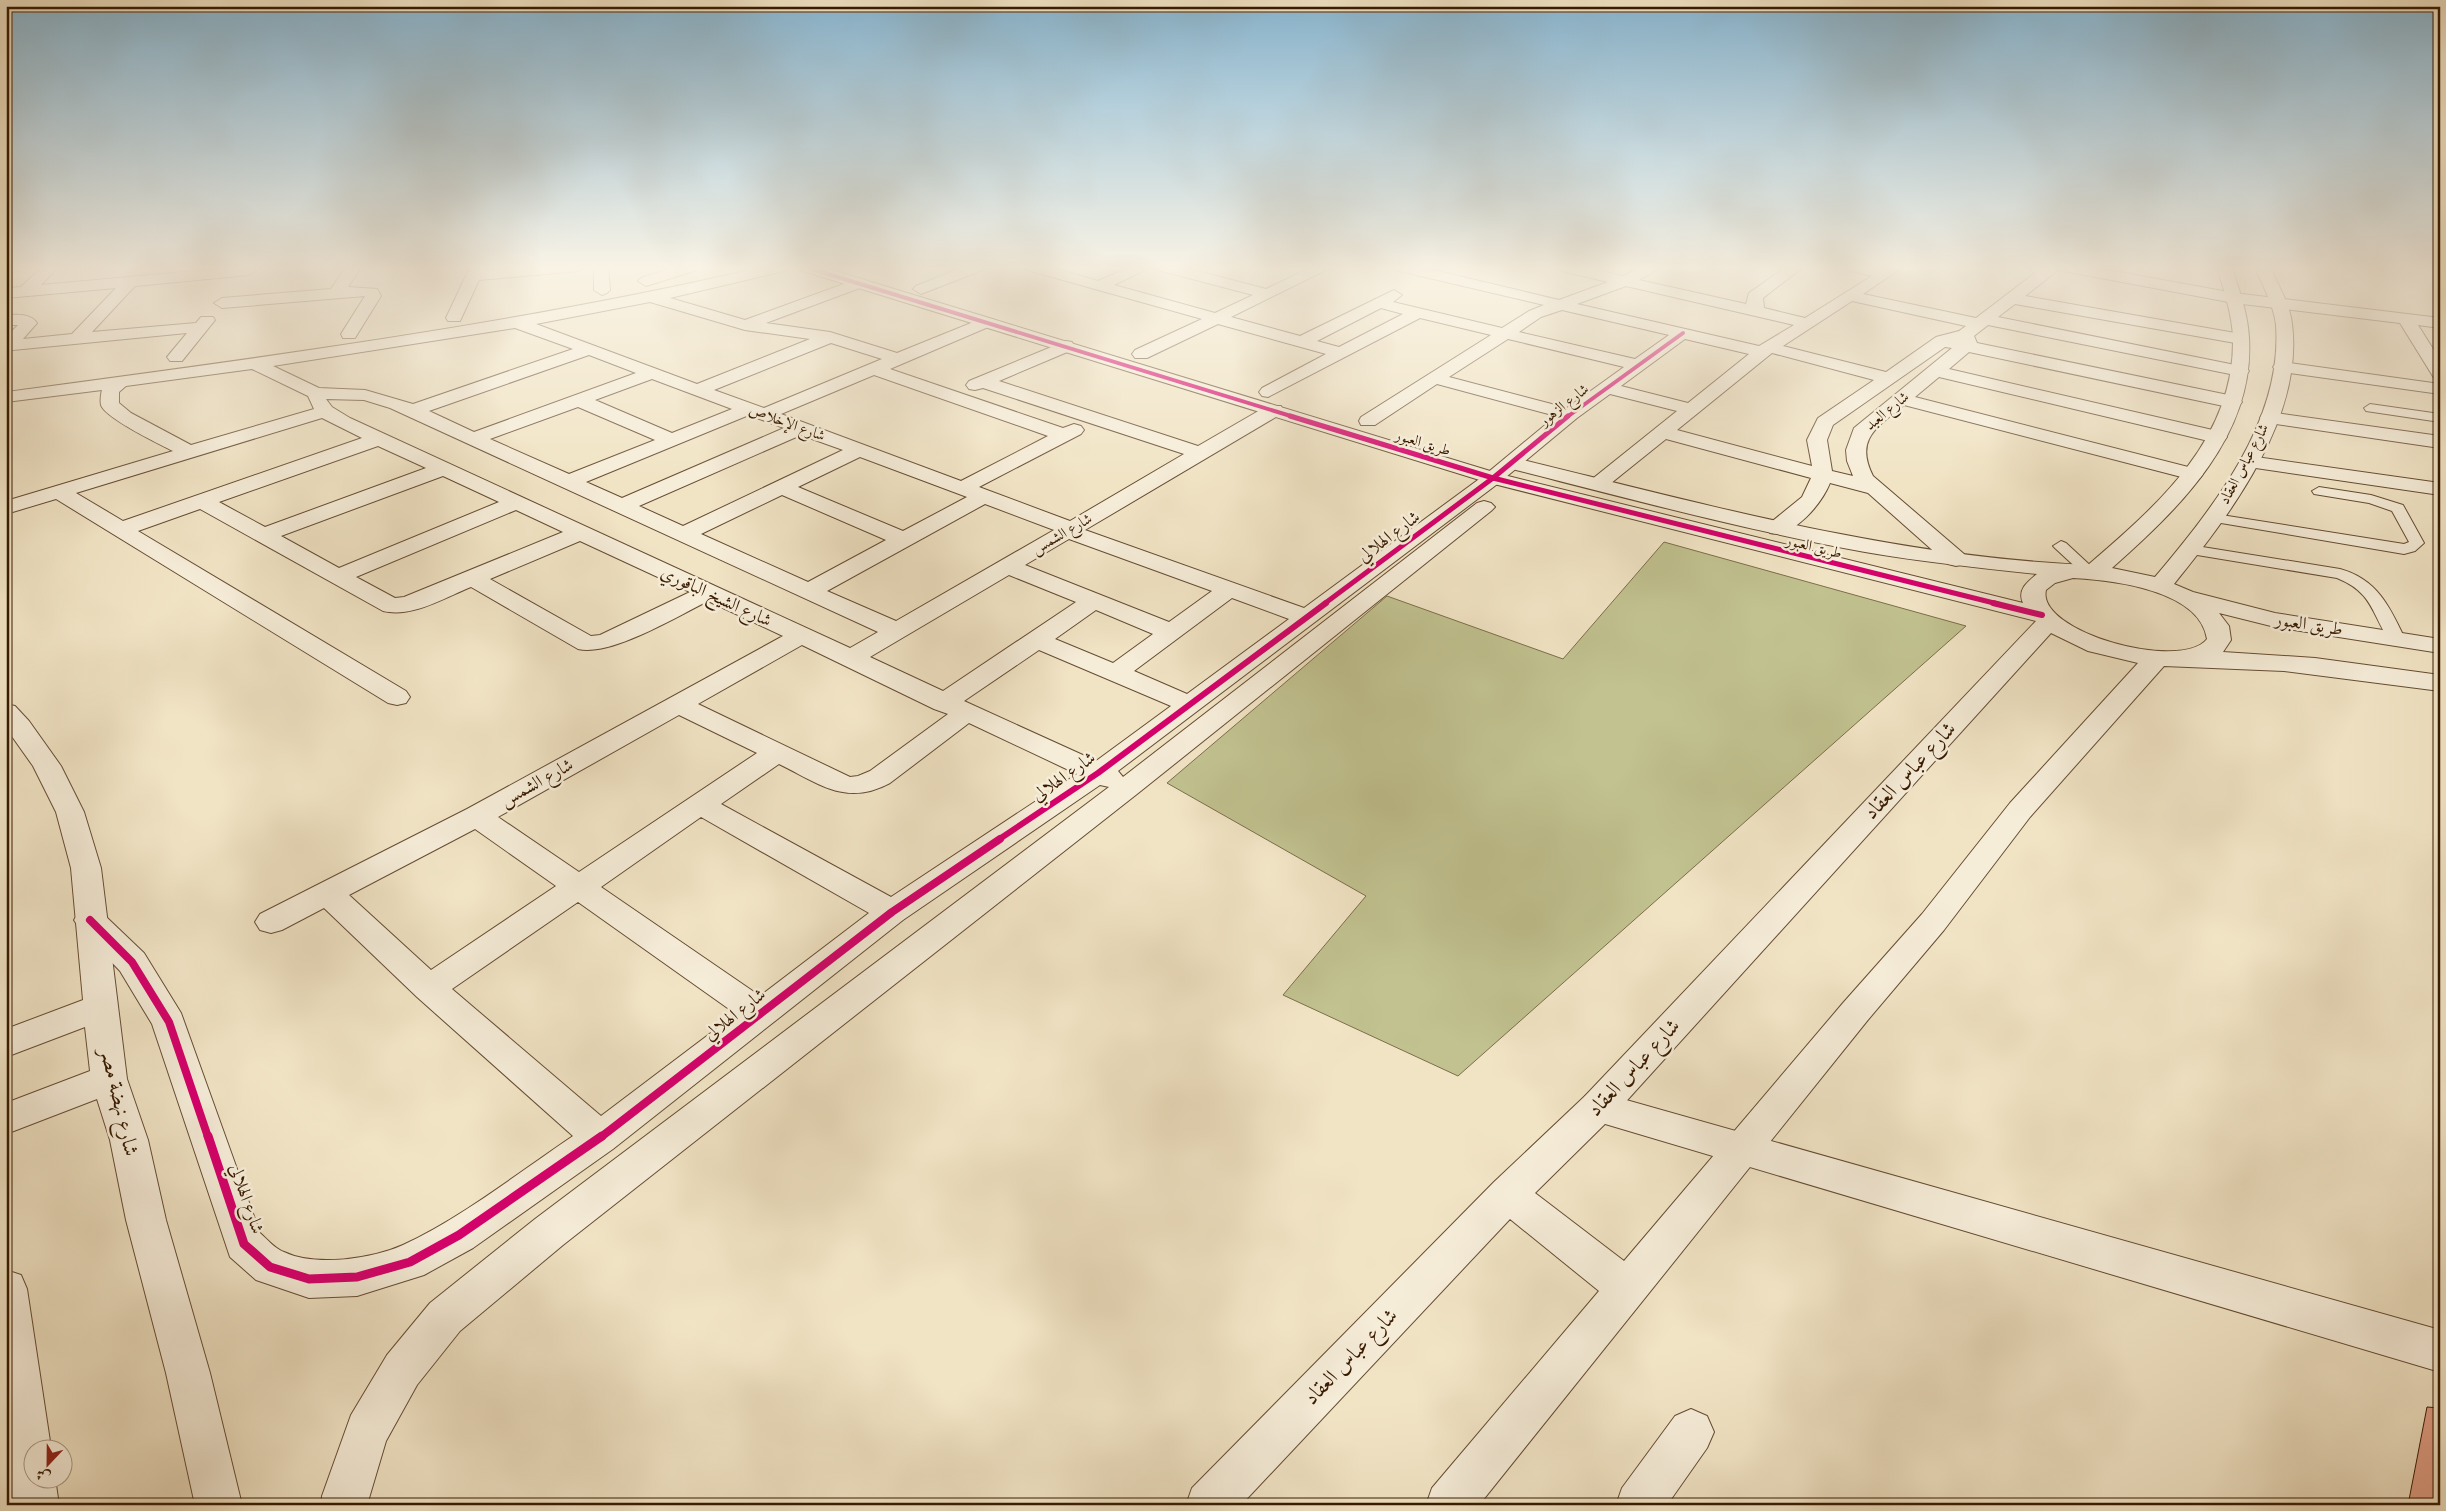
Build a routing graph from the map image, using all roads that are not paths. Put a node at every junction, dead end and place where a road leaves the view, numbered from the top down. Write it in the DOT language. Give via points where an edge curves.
graph roads {
  1 [pos="77,338"];
  2 [pos="83,338"];
  3 [pos="193,338"];
  4 [pos="423,338"];
  5 [pos="564,338"];
  6 [pos="829,338"];
  7 [pos="832,338"];
  8 [pos="950,338"];
  9 [pos="1038,338"];
  10 [pos="1085,338"];
  11 [pos="1177,338"];
  12 [pos="1285,338"];
  13 [pos="1311,338"];
  14 [pos="1370,338"];
  15 [pos="1497,338"];
  16 [pos="1523,338"];
  17 [pos="1677,338"];
  18 [pos="1705,338"];
  19 [pos="1784,338"];
  20 [pos="1954,338"];
  21 [pos="1969,338"];
  22 [pos="1994,338"];
  23 [pos="2012,338"];
  24 [pos="2232,338"];
  25 [pos="2284,338"];
  26 [pos="2417,338"];
  27 [pos="2241,339"];
  28 [pos="1302,342"];
  29 [pos="7,346"];
  30 [pos="1066,346"];
  31 [pos="590,349"];
  32 [pos="1765,350"];
  33 [pos="1341,353"];
  34 [pos="195,354"];
  35 [pos="1141,354"];
  36 [pos="176,357"];
  37 [pos="898,359"];
  38 [pos="157,360"];
  39 [pos="254,363"];
  40 [pos="1638,365"];
  41 [pos="2282,367"];
  42 [pos="873,369"];
  43 [pos="1936,371"];
  44 [pos="2240,371"];
  45 [pos="652,373"];
  46 [pos="2440,374"];
  47 [pos="1434,378"];
  48 [pos="1889,378"];
  49 [pos="120,382"];
  50 [pos="983,382"];
  51 [pos="1607,388"];
  52 [pos="2440,389"];
  53 [pos="697,390"];
  54 [pos="950,396"];
  55 [pos="6,397"];
  56 [pos="1901,399"];
  57 [pos="578,400"];
  58 [pos="1271,401"];
  59 [pos="321,402"];
  60 [pos="2232,402"];
  61 [pos="2370,408"];
  62 [pos="1691,409"];
  63 [pos="412,411"];
  64 [pos="757,412"];
  65 [pos="1570,414"];
  66 [pos="2269,418"];
  67 [pos="2440,418"];
  68 [pos="1096,419"];
  69 [pos="1368,421"];
  70 [pos="801,428"];
  71 [pos="1663,432"];
  72 [pos="1065,436"];
  73 [pos="2217,437"];
  74 [pos="379,438"];
  75 [pos="473,439"];
  76 [pos="672,440"];
  77 [pos="2440,442"];
  78 [pos="1440,443"];
  79 [pos="859,450"];
  80 [pos="189,452"];
  81 [pos="1200,453"];
  82 [pos="2249,462"];
  83 [pos="443,469"];
  84 [pos="1507,470"];
  85 [pos="2193,474"];
  86 [pos="1822,476"];
  87 [pos="568,482"];
  88 [pos="1598,484"];
  89 [pos="781,487"];
  90 [pos="963,488"];
  91 [pos="2440,489"];
  92 [pos="1876,490"];
  93 [pos="2319,491"];
  94 [pos="59,492"];
  95 [pos="984,496"];
  96 [pos="201,501"];
  97 [pos="516,503"];
  98 [pos="622,506"];
  99 [pos="6,508"];
  100 [pos="2214,518"];
  101 [pos="1778,528"];
  102 [pos="122,530"];
  103 [pos="1070,530"];
  104 [pos="580,533"];
  105 [pos="683,534"];
  106 [pos="264,535"];
  107 [pos="904,540"];
  108 [pos="2062,546"];
  109 [pos="2190,550"];
  110 [pos="1956,559"];
  111 [pos="1007,566"];
  112 [pos="2085,571"];
  113 [pos="340,576"];
  114 [pos="472,578"];
  115 [pos="1229,590"];
  116 [pos="2170,590"];
  117 [pos="809,591"];
  118 [pos="706,592"];
  119 [pos="1094,601"];
  120 [pos="1306,617"];
  121 [pos="2046,618"];
  122 [pos="897,631"];
  123 [pos="1172,632"];
  124 [pos="800,636"];
  125 [pos="2397,639"];
  126 [pos="1037,640"];
  127 [pos="2440,646"];
  128 [pos="2172,658"];
  129 [pos="849,659"];
  130 [pos="1116,673"];
  131 [pos="2440,683"];
  132 [pos="398,697"];
  133 [pos="678,704"];
  134 [pos="1190,704"];
  135 [pos="955,708"];
  136 [pos="6,712"];
  137 [pos="776,753"];
  138 [pos="1098,772"];
  139 [pos="1128,788"];
  140 [pos="700,804"];
  141 [pos="477,816"];
  142 [pos="579,888"];
  143 [pos="328,894"];
  144 [pos="892,912"];
  145 [pos="90,920"];
  146 [pos="271,922"];
  147 [pos="429,988"];
  148 [pos="100,1007"];
  149 [pos="761,1014"];
  150 [pos="6,1043"];
  151 [pos="109,1078"];
  152 [pos="1598,1107"];
  153 [pos="6,1120"];
  154 [pos="600,1138"];
  155 [pos="1743,1150"];
  156 [pos="1508,1194"];
  157 [pos="6,1289"];
  158 [pos="1628,1289"];
  159 [pos="2440,1351"];
  160 [pos="16,1431"];
  161 [pos="1690,1432"];
  162 [pos="36,1505"];
  163 [pos="218,1505"];
  164 [pos="344,1505"];
  165 [pos="1209,1505"];
  166 [pos="1449,1505"];
  167 [pos="1638,1505"];
  1 -- 2 [label="street"];
  1 -- 29 [label="street"];
  3 -- 36 [label="street"];
  4 -- 39 [label="street"];
  5 -- 31 [label="street, شارع الإخلاص"];
  6 -- 53 [label="street"];
  7 -- 37 [label="street"];
  8 -- 37 [label="street"];
  9 -- 30 [label="street, طريق العبور"];
  10 -- 35 [label="street, طريق العبور"];
  11 -- 35 [label="street"];
  12 -- 28 [label="street"];
  13 -- 28 [label="street"];
  14 -- 33 [label="street, شارع الشمس"];
  15 -- 47 [label="street"];
  16 -- 40 [label="street"];
  17 -- 40 [label="street, شارع الزهور"];
  18 -- 32 [label="street"];
  19 -- 32 [label="street"];
  20 -- 48 [label="street, شارع العبد" via="1942,341"];
  21 -- 43 [label="street, شارع العبد"];
  22 -- 60 [label="street"];
  23 -- 44 [label="street"];
  24 -- 27 [label="street"];
  25 -- 41 [label="street, شارع عباس العقاد"];
  26 -- 46 [label="street"];
  27 -- 44 [label="street"];
  28 -- 33 [label="street"];
  30 -- 50 [label="street"];
  30 -- 58 [label="street, طريق العبور"];
  31 -- 45 [label="street, شارع الإخلاص"];
  31 -- 63 [label="street"];
  32 -- 48 [label="street"];
  32 -- 62 [label="street"];
  33 -- 58 [label="street, شارع الشمس"];
  34 -- 36 [label="street"];
  35 -- 58 [label="street, طريق العبور"];
  36 -- 38 [label="street"];
  37 -- 42 [label="street"];
  39 -- 49 [label="street"];
  39 -- 59 [label="street, شارع الشيخ الباقوري"];
  40 -- 51 [label="street, شارع الزهور"];
  41 -- 52 [label="street"];
  41 -- 66 [label="street, شارع عباس العقاد"];
  42 -- 54 [label="street"];
  42 -- 64 [label="street"];
  43 -- 56 [label="street, شارع العبد"];
  43 -- 73 [label="street"];
  44 -- 60 [label="street"];
  45 -- 53 [label="street, شارع الإخلاص"];
  45 -- 57 [label="street"];
  47 -- 65 [label="street"];
  47 -- 69 [label="street"];
  48 -- 86 [label="street, شارع العبد" via="1825,422 1819,430 1816,440 1822,460"];
  49 -- 55 [label="street"];
  49 -- 80 [label="street" via="110,391 110,405"];
  50 -- 54 [label="street"];
  50 -- 68 [label="street"];
  51 -- 62 [label="street"];
  51 -- 65 [label="street, شارع الزهور"];
  53 -- 64 [label="street, شارع الإخلاص"];
  54 -- 72 [label="street"];
  56 -- 85 [label="street"];
  56 -- 92 [label="street, شارع العبد" via="1861,432 1856,442 1857,466 1864,479"];
  57 -- 75 [label="street"];
  57 -- 76 [label="street"];
  58 -- 69 [label="street, طريق العبور"];
  58 -- 81 [label="street, شارع الشمس"];
  58 -- 84 [label="street, طريق العبور"];
  59 -- 63 [label="street, شارع الشيخ الباقوري" via="366,395"];
  59 -- 74 [label="street, شارع الشيخ الباقوري"];
  59 -- 80 [label="street"];
  60 -- 73 [label="street"];
  61 -- 67 [label="lane"];
  62 -- 71 [label="street"];
  63 -- 75 [label="street, شارع الشيخ الباقوري"];
  64 -- 70 [label="street, شارع الإخلاص"];
  64 -- 76 [label="street"];
  65 -- 84 [label="street, شارع الزهور"];
  66 -- 77 [label="street"];
  66 -- 82 [label="street, شارع عباس العقاد"];
  68 -- 72 [label="street"];
  68 -- 81 [label="street"];
  69 -- 78 [label="street, طريق العبور"];
  70 -- 79 [label="street, شارع الإخلاص"];
  70 -- 98 [label="street"];
  71 -- 86 [label="street"];
  71 -- 88 [label="street"];
  72 -- 90 [label="street"];
  73 -- 85 [label="street"];
  74 -- 83 [label="street, شارع الشيخ الباقوري"];
  74 -- 96 [label="street"];
  75 -- 87 [label="street, شارع الشيخ الباقوري"];
  76 -- 87 [label="street"];
  79 -- 89 [label="street"];
  79 -- 90 [label="street, شارع الإخلاص"];
  80 -- 94 [label="street"];
  81 -- 103 [label="street, شارع الشمس"];
  82 -- 91 [label="street"];
  82 -- 100 [label="street, شارع عباس العقاد"];
  83 -- 97 [label="street, شارع الشيخ الباقوري"];
  83 -- 106 [label="street"];
  84 -- 88 [label="street, طريق العبور"];
  84 -- 120 [label="street, شارع الهلالي"];
  84 -- 121 [label="street, طريق العبور"];
  84 -- 139 [label="street, شارع الهلالي"];
  85 -- 112 [label="street" via="2143,530"];
  86 -- 92 [label="street"];
  86 -- 101 [label="street, شارع العبد" via="1816,494 1801,512"];
  87 -- 98 [label="street, شارع الشيخ الباقوري"];
  88 -- 101 [label="street, طريق العبور"];
  89 -- 105 [label="street"];
  89 -- 107 [label="street"];
  90 -- 95 [label="street, شارع الإخلاص"];
  92 -- 110 [label="street, شارع العبد"];
  93 -- 100 [label="lane" via="2371,499 2398,508 2417,544 2404,548"];
  94 -- 99 [label="street"];
  94 -- 102 [label="street"];
  95 -- 103 [label="street, شارع الإخلاص"];
  95 -- 107 [label="street"];
  96 -- 102 [label="street"];
  96 -- 106 [label="street"];
  97 -- 104 [label="street, شارع الشيخ الباقوري"];
  97 -- 113 [label="street"];
  98 -- 105 [label="street, شارع الشيخ الباقوري"];
  100 -- 109 [label="street, شارع عباس العقاد"];
  101 -- 110 [label="street, طريق العبور"];
  102 -- 132 [label="street"];
  103 -- 111 [label="street, شارع الشمس"];
  103 -- 115 [label="street, شارع الإخلاص"];
  104 -- 114 [label="street"];
  104 -- 118 [label="street, شارع الشيخ الباقوري"];
  105 -- 117 [label="street, شارع الشيخ الباقوري"];
  106 -- 113 [label="street"];
  107 -- 117 [label="street"];
  108 -- 112 [label="lane"];
  109 -- 116 [label="street, شارع عباس العقاد"];
  109 -- 125 [label="lane" via="2350,578 2372,591"];
  110 -- 112 [label="street, طريق العبور"];
  111 -- 119 [label="street"];
  111 -- 122 [label="street, شارع الشمس"];
  112 -- 116 [label="street, طريق العبور" via="2127,576"];
  112 -- 121 [label="street" via="2053,574 2039,581 2032,590 2033,602"];
  113 -- 114 [label="street" via="396,606 409,604"];
  114 -- 118 [label="street" via="587,644 606,642"];
  115 -- 120 [label="street, شارع الإخلاص"];
  115 -- 123 [label="street"];
  116 -- 125 [label="street, طريق العبور" via="2265,618"];
  116 -- 128 [label="street" via="2203,610 2216,625 2219,640 2210,651"];
  117 -- 122 [label="street, شارع الشيخ الباقوري"];
  118 -- 124 [label="street, شارع الشيخ الباقوري"];
  119 -- 123 [label="street"];
  119 -- 126 [label="street"];
  120 -- 134 [label="street, شارع الهلالي"];
  121 -- 128 [label="street, طريق العبور" via="2096,646 2126,654"];
  121 -- 152 [label="street, شارع عباس العقاد"];
  122 -- 129 [label="street, شارع الشمس"];
  123 -- 130 [label="street"];
  124 -- 129 [label="street, شارع الشيخ الباقوري"];
  124 -- 133 [label="street, شارع الشمس"];
  125 -- 127 [label="street, طريق العبور"];
  126 -- 130 [label="street"];
  126 -- 135 [label="street"];
  128 -- 131 [label="street" via="2334,666"];
  128 -- 155 [label="street" via="2020,810 1932,922"];
  129 -- 135 [label="street, شارع الشيخ الباقوري"];
  130 -- 134 [label="street"];
  133 -- 137 [label="street"];
  133 -- 141 [label="street, شارع الشمس"];
  134 -- 138 [label="street, شارع الهلالي"];
  135 -- 137 [label="street" via="880,777 866,785 844,785"];
  135 -- 138 [label="street, شارع الشيخ الباقوري"];
  136 -- 145 [label="street, شارع نهضة مصر" via="47,766 70,812 86,868"];
  137 -- 140 [label="street"];
  138 -- 139 [label="street, شارع الشيخ الباقوري"];
  138 -- 144 [label="street, شارع الهلالي"];
  139 -- 164 [label="street, شارع الهلالي" via="557,1226 445,1317 402,1370 367,1431"];
  140 -- 142 [label="street"];
  140 -- 144 [label="street"];
  141 -- 142 [label="street"];
  141 -- 143 [label="street, شارع الشمس"];
  142 -- 147 [label="street"];
  142 -- 149 [label="street"];
  143 -- 146 [label="street, شارع الشمس"];
  143 -- 147 [label="street"];
  144 -- 149 [label="street, شارع الهلالي"];
  145 -- 148 [label="street, شارع نهضة مصر"];
  145 -- 154 [label="street, شارع الهلالي" via="132,962 169,1022 244,1244 270,1267 309,1279 357,1277 410,1262 460,1235"];
  147 -- 154 [label="street"];
  148 -- 150 [label="street"];
  148 -- 151 [label="street, شارع نهضة مصر"];
  149 -- 154 [label="street, شارع الهلالي"];
  151 -- 153 [label="street"];
  151 -- 163 [label="street, شارع نهضة مصر" via="129,1140"];
  152 -- 155 [label="street"];
  152 -- 156 [label="street, شارع عباس العقاد"];
  155 -- 158 [label="street"];
  155 -- 159 [label="street"];
  156 -- 158 [label="street"];
  156 -- 165 [label="street, شارع عباس العقاد"];
  157 -- 160 [label="street"];
  158 -- 166 [label="street"];
  160 -- 162 [label="street"];
  161 -- 167 [label="street"];
}
